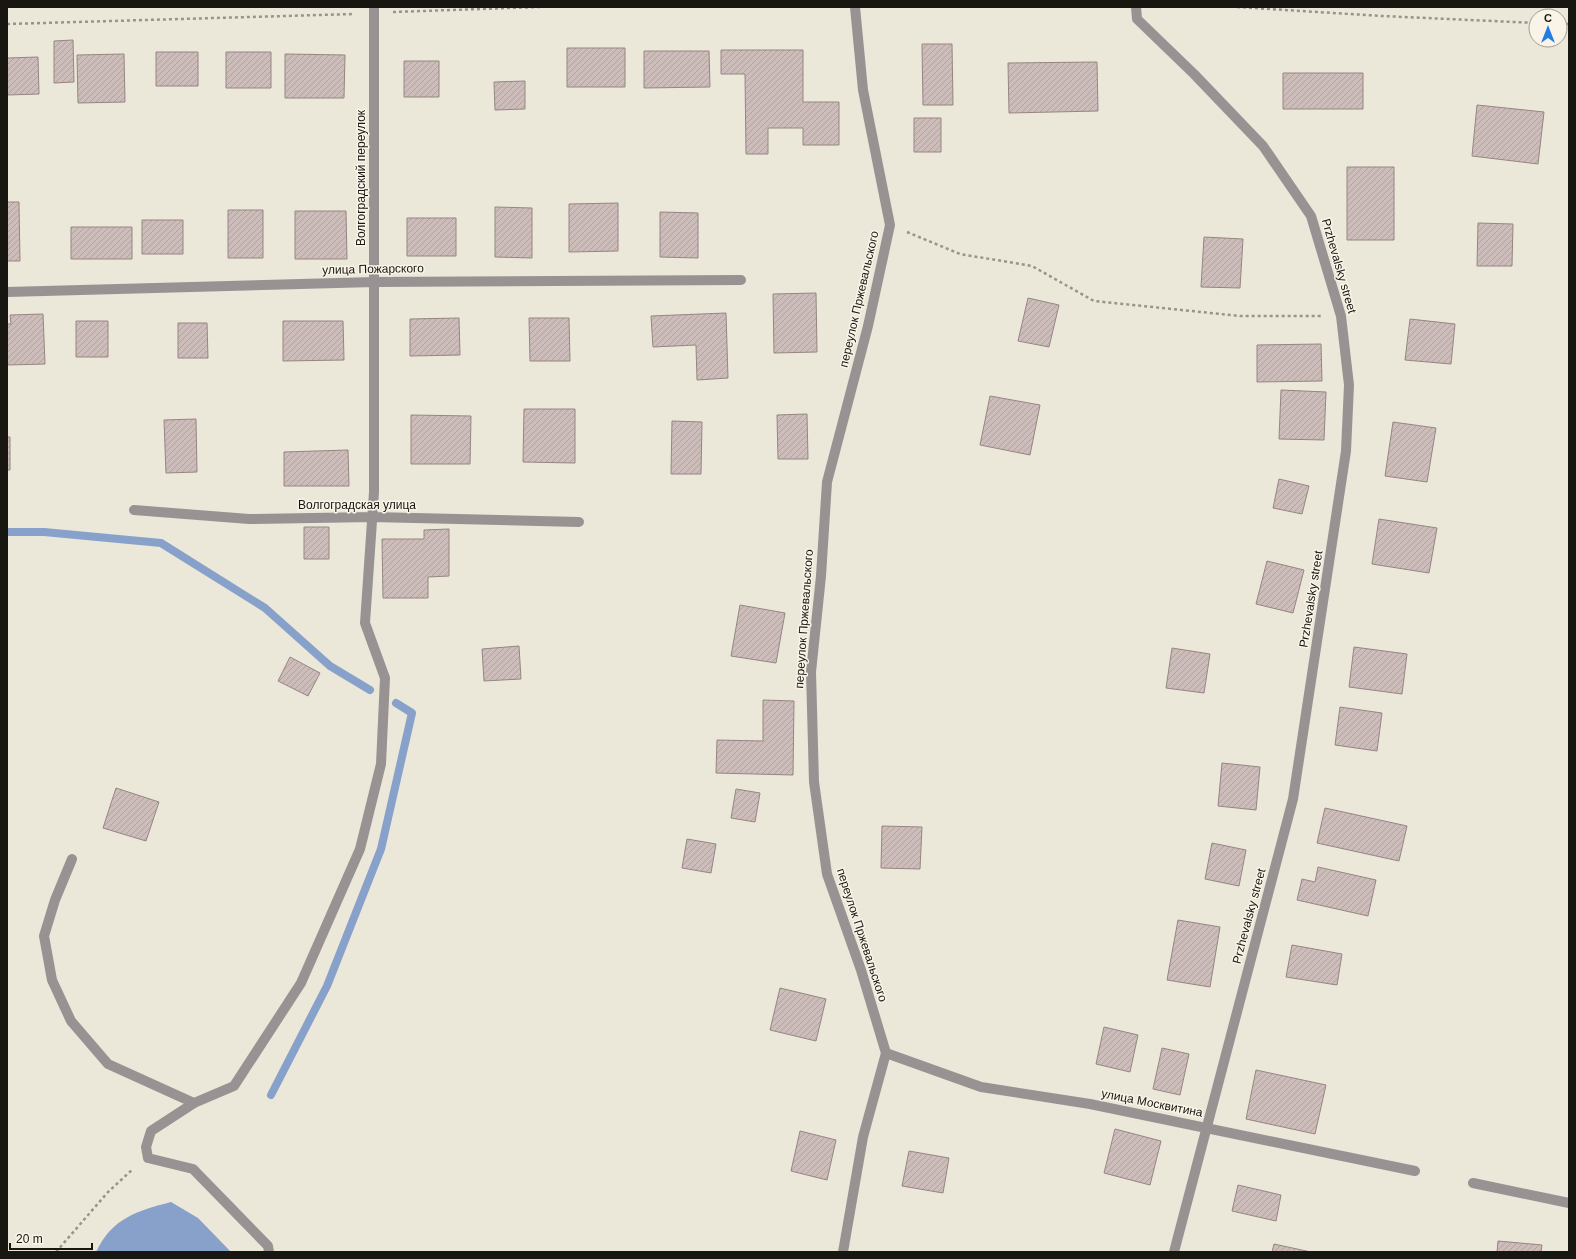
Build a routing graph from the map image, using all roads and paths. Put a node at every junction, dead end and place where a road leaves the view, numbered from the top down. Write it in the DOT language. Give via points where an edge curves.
graph roads {
  1 [pos="540,7"];
  2 [pos="855,7"];
  3 [pos="1136,7"];
  4 [pos="1237,7"];
  5 [pos="480,8"];
  6 [pos="374,10"];
  7 [pos="1528,23"];
  8 [pos="7,24"];
  9 [pos="890,225"];
  10 [pos="740,280"];
  11 [pos="374,282"];
  12 [pos="7,292"];
  13 [pos="1341,316"];
  14 [pos="134,510"];
  15 [pos="372,517"];
  16 [pos="579,522"];
  17 [pos="72,859"];
  18 [pos="886,1053"];
  19 [pos="194,1103"];
  20 [pos="1207,1127"];
  21 [pos="148,1158"];
  22 [pos="1415,1171"];
  23 [pos="1473,1183"];
  24 [pos="1569,1203"];
  25 [pos="56,1252"];
  26 [pos="269,1252"];
  27 [pos="843,1252"];
  28 [pos="1174,1252"];
  1 -- 5 [label="path"];
  2 -- 9 [label="street, переулок Пржевальского" via="863,90"];
  3 -- 13 [label="street, Przhevalsky street" via="1136,19 1194,74 1263,146 1311,216"];
  4 -- 7 [label="path"];
  5 -- 6 [label="path"];
  6 -- 8 [label="path"];
  6 -- 11 [label="street, Волгоградский переулок"];
  9 -- 13 [label="path" via="960,254 1032,266 1094,301 1240,316"];
  9 -- 18 [label="street, переулок Пржевальского" via="868,326 827,482 822,576 811,672 814,782 827,874 861,970"];
  10 -- 11 [label="street, улица Пожарского"];
  11 -- 12 [label="street, улица Пожарского"];
  11 -- 15 [label="street, Волгоградский переулок"];
  13 -- 20 [label="street, Przhevalsky street" via="1349,385 1346,451 1293,799"];
  14 -- 15 [label="street, Волгоградская улица" via="249,520"];
  15 -- 16 [label="street, Волгоградская улица"];
  15 -- 19 [label="street, Волгоградский переулок" via="365,623 385,678 381,764 360,849 301,983 234,1086"];
  17 -- 19 [label="street" via="44,936 52,980 71,1020 108,1064"];
  18 -- 20 [label="street, улица Москвитина" via="981,1086"];
  18 -- 27 [label="street" via="863,1137"];
  19 -- 21 [label="street, Волгоградский переулок" via="151,1130 146,1147"];
  20 -- 22 [label="street, улица Москвитина"];
  20 -- 28 [label="street, Przhevalsky street"];
  21 -- 25 [label="path" via="123,1177"];
  21 -- 26 [label="street" via="194,1170 268,1246"];
  23 -- 24 [label="street"];
}
